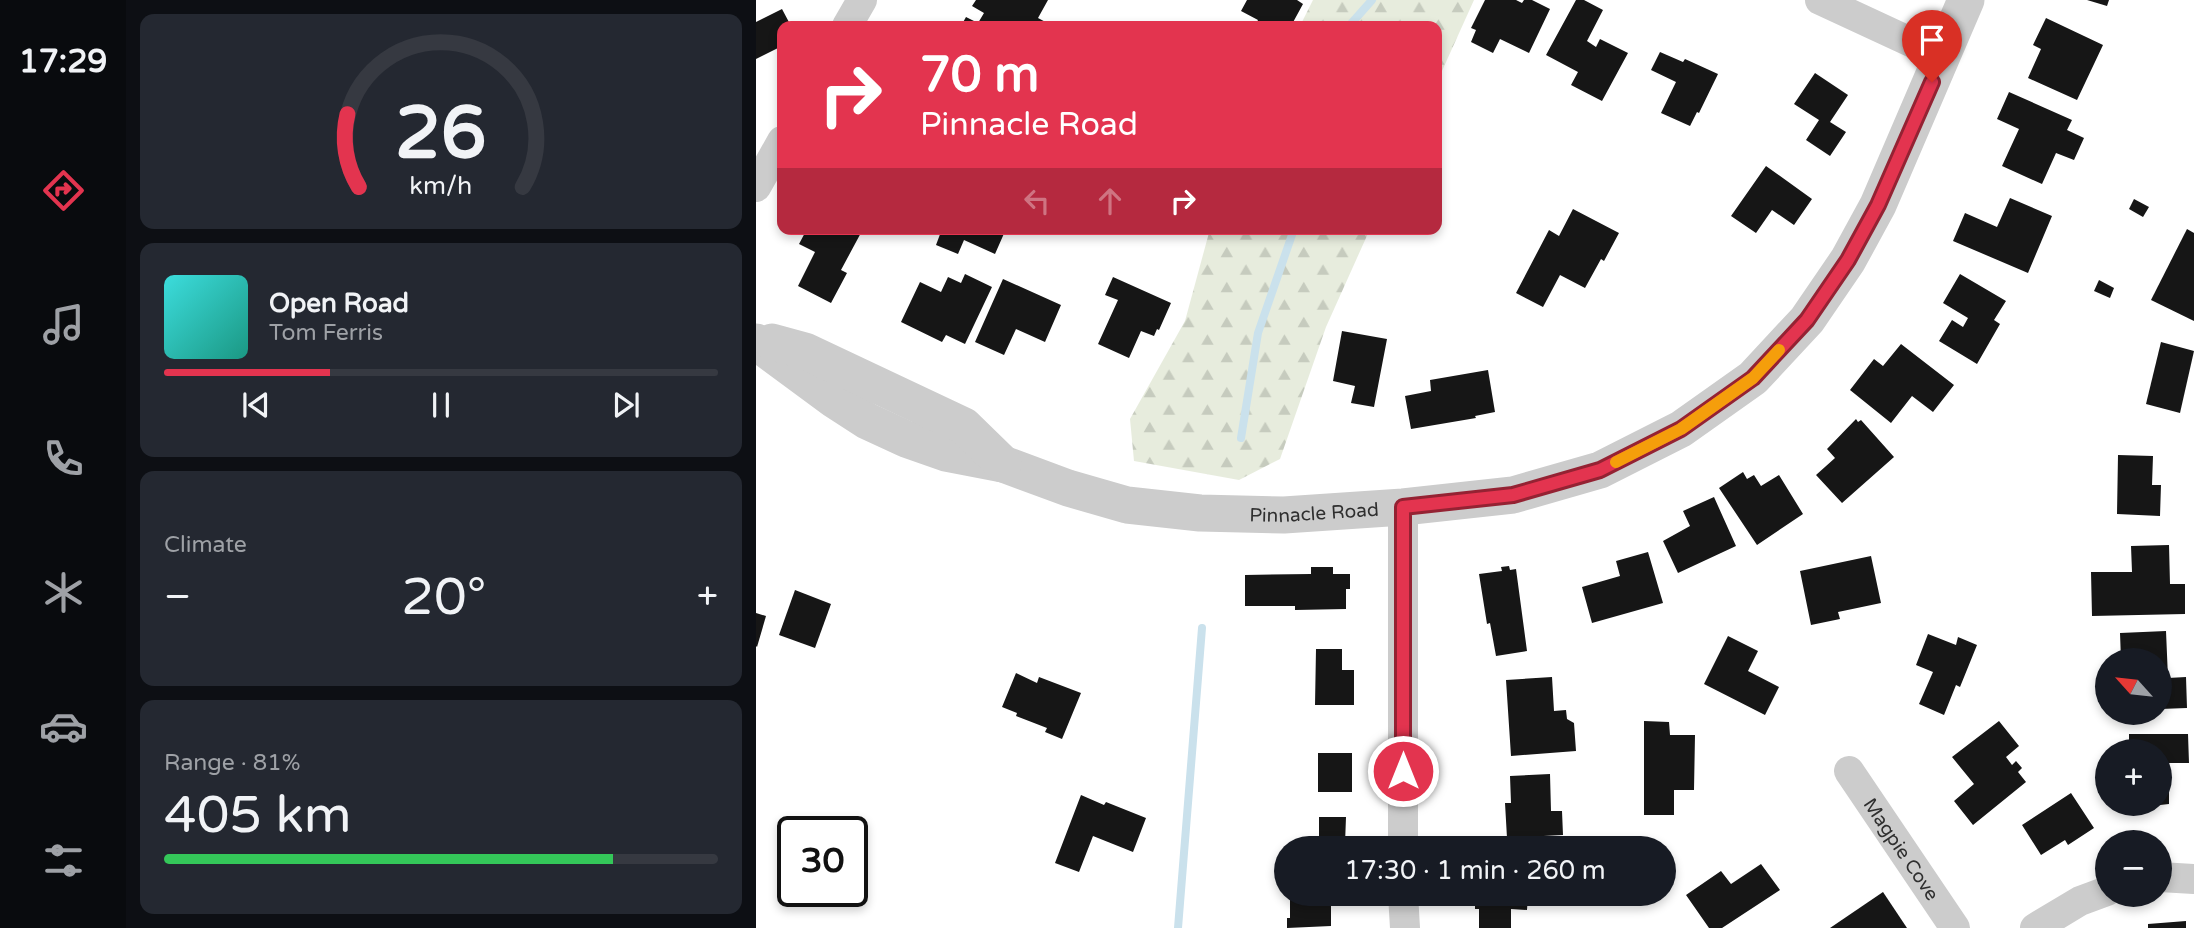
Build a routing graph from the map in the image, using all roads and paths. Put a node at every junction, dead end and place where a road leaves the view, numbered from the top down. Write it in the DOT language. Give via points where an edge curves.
graph roads {
  1 [pos="862,0"];
  2 [pos="1820,0"];
  3 [pos="1966,0"];
  4 [pos="850,21"];
  5 [pos="1943,57"];
  6 [pos="777,150"];
  7 [pos="756,187"];
  8 [pos="756,340"];
  9 [pos="1403,507"];
  10 [pos="1849,771"];
  11 [pos="1403,836"];
  12 [pos="2172,878"];
  13 [pos="2194,879"];
  14 [pos="2095,895"];
  15 [pos="1404,906"];
  16 [pos="1405,928"];
  17 [pos="1955,928"];
  18 [pos="2035,928"];
  1 -- 4 [label="street"];
  2 -- 5 [label="street"];
  3 -- 5 [label="street, Pinnacle Road"];
  5 -- 9 [label="street, Pinnacle Road" via="1878,205 1848,260 1807,320 1753,378 1681,429 1600,470 1513,495"];
  6 -- 7 [label="street"];
  8 -- 9 [label="street, Pinnacle Road" via="805,351 964,426 1003,464 1127,505 1284,515"];
  9 -- 11 [label="street"];
  10 -- 17 [label="street, Magpie Cove"];
  12 -- 13 [label="street"];
  14 -- 18 [label="street"];
  15 -- 16 [label="street"];
}
